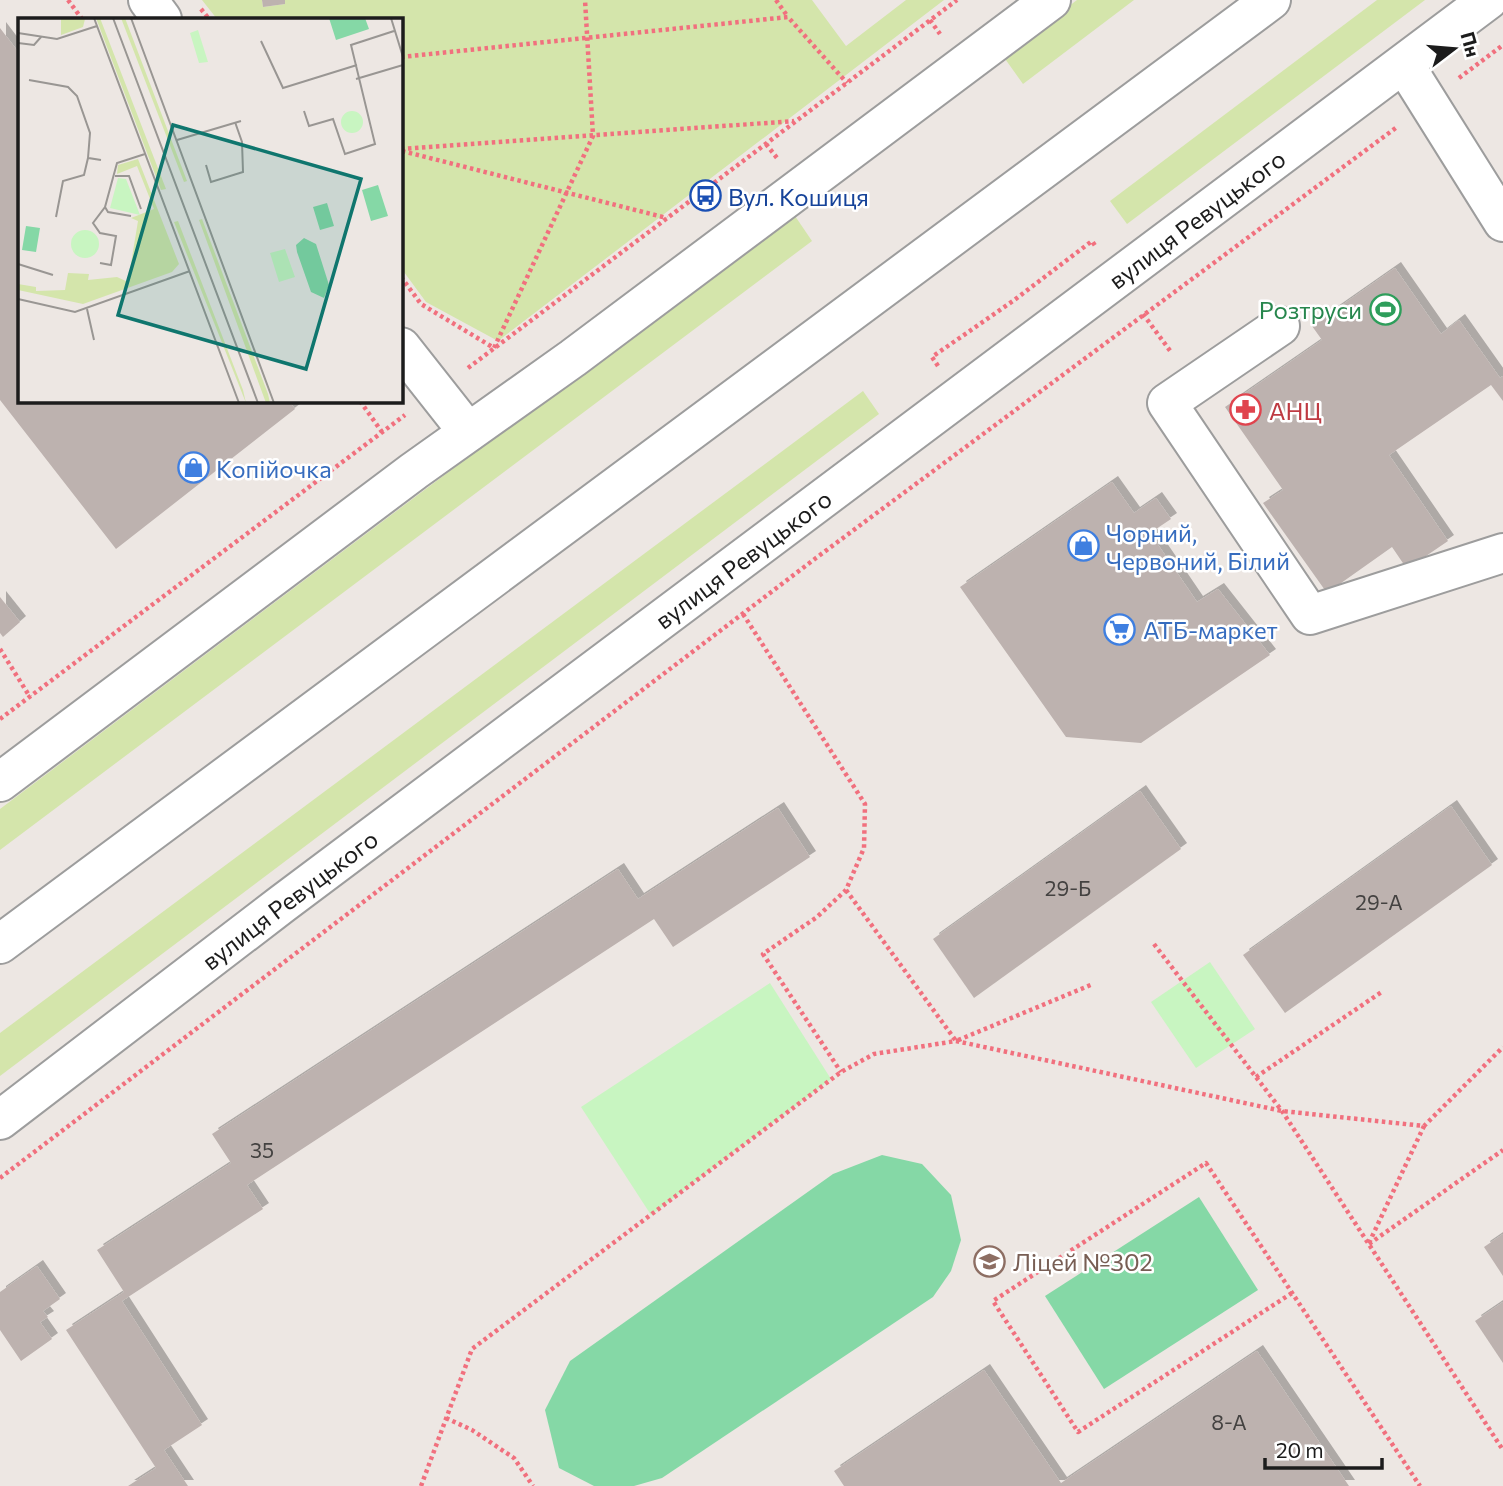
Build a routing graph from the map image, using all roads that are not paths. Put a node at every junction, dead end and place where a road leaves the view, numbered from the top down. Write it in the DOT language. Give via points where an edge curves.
graph roads {
  1 [pos="148,0"];
  2 [pos="1051,0"];
  3 [pos="1271,0"];
  4 [pos="1488,0"];
  5 [pos="161,18"];
  6 [pos="1404,64"];
  7 [pos="1503,222"];
  8 [pos="1280,326"];
  9 [pos="402,347"];
  10 [pos="468,432"];
  11 [pos="1503,553"];
  12 [pos="0,782"];
  13 [pos="0,944"];
  14 [pos="0,1120"];
  1 -- 5 [label="street"];
  2 -- 10 [label="street"];
  3 -- 13 [label="street"];
  4 -- 6 [label="street, вулиця Ревуцького"];
  6 -- 7 [label="street"];
  6 -- 14 [label="street, вулиця Ревуцького"];
  8 -- 11 [label="street" via="1167,403 1310,615"];
  9 -- 10 [label="street"];
  10 -- 12 [label="street"];
}
